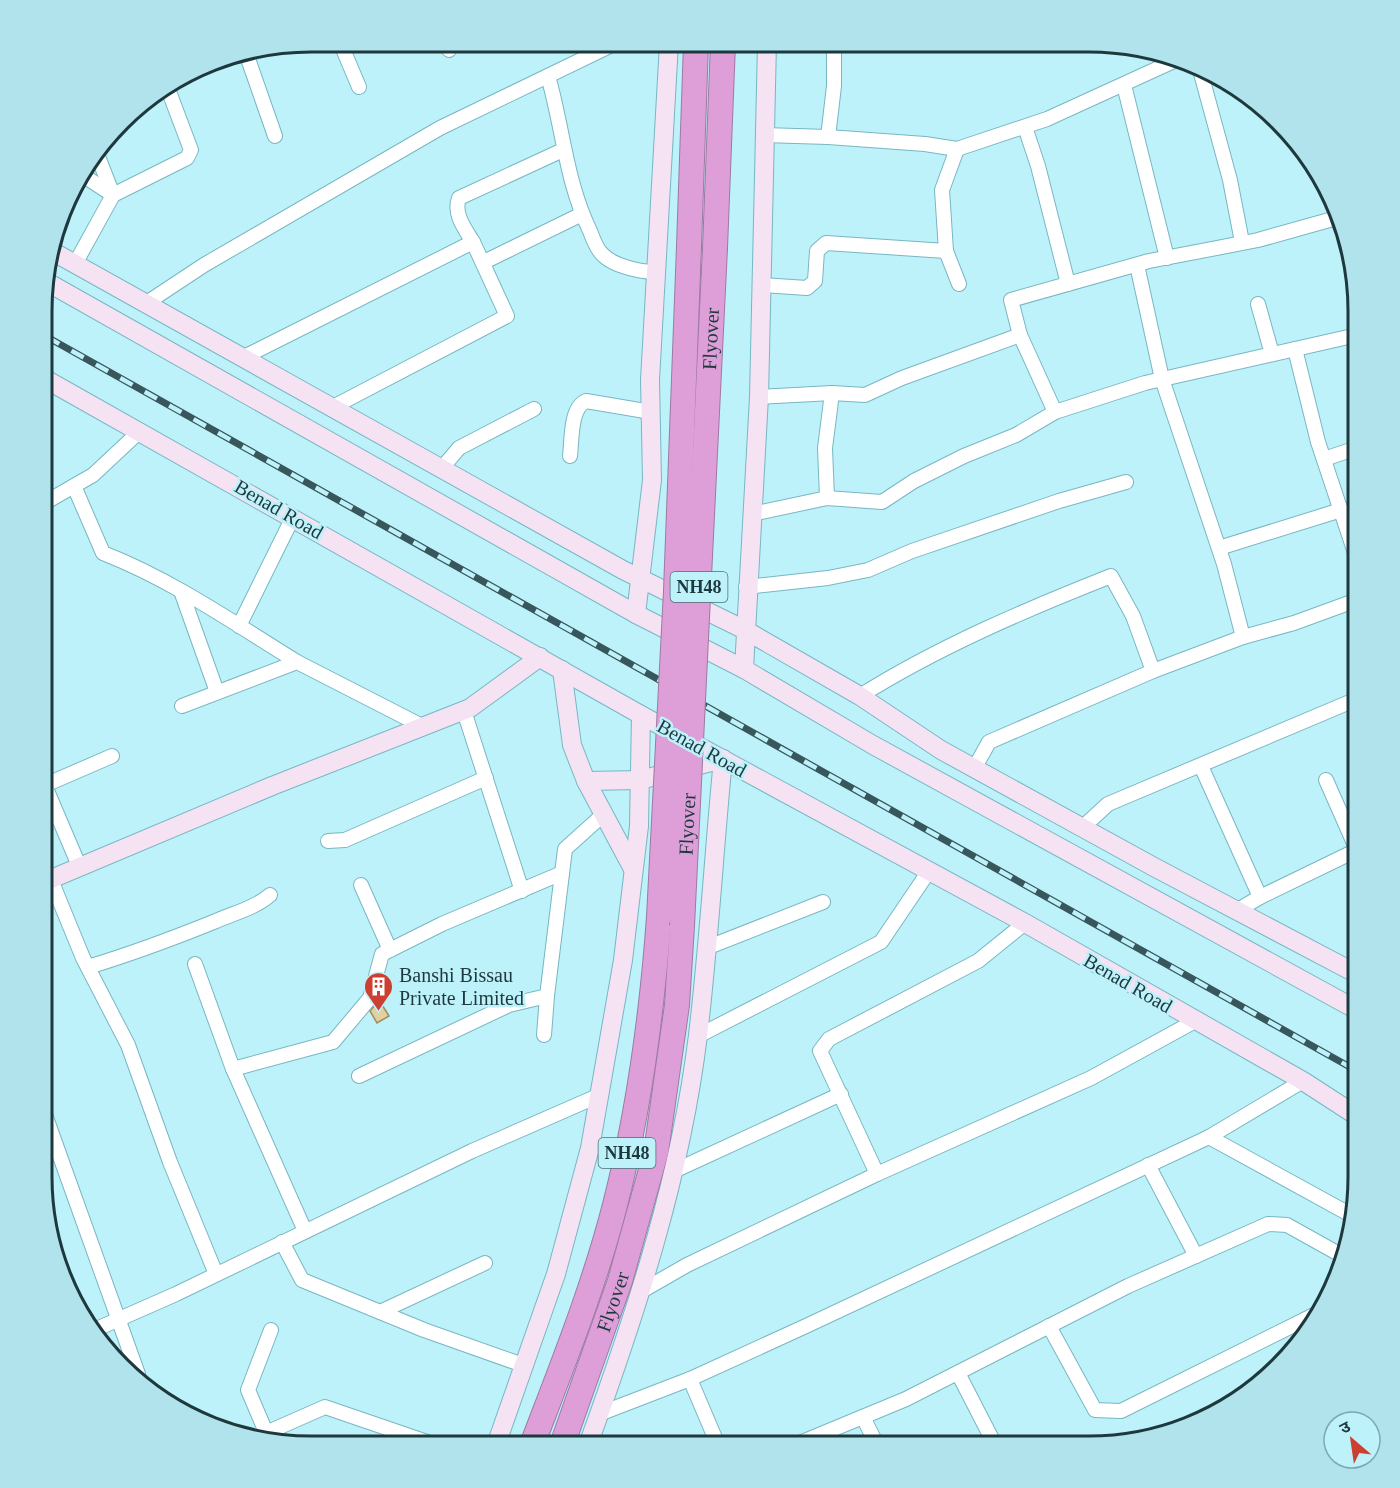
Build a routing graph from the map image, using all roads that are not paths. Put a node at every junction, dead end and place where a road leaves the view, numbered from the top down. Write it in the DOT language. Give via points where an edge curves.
graph roads {
  1 [pos="344,52"];
  2 [pos="597,52"];
  3 [pos="668,52"];
  4 [pos="696,52"];
  5 [pos="723,52"];
  6 [pos="767,52"];
  7 [pos="834,52"];
  8 [pos="248,60"];
  9 [pos="1167,64"];
  10 [pos="548,76"];
  11 [pos="1202,79"];
  12 [pos="1124,85"];
  13 [pos="359,87"];
  14 [pos="170,95"];
  15 [pos="1025,127"];
  16 [pos="764,135"];
  17 [pos="275,136"];
  18 [pos="828,136"];
  19 [pos="957,149"];
  20 [pos="563,150"];
  21 [pos="100,163"];
  22 [pos="89,179"];
  23 [pos="113,195"];
  24 [pos="582,214"];
  25 [pos="1331,219"];
  26 [pos="1242,242"];
  27 [pos="473,243"];
  28 [pos="946,251"];
  29 [pos="58,255"];
  30 [pos="1167,258"];
  31 [pos="484,262"];
  32 [pos="75,264"];
  33 [pos="1137,265"];
  34 [pos="655,272"];
  35 [pos="959,284"];
  36 [pos="1068,284"];
  37 [pos="761,285"];
  38 [pos="54,286"];
  39 [pos="145,304"];
  40 [pos="1258,304"];
  41 [pos="1020,335"];
  42 [pos="1348,337"];
  43 [pos="1294,349"];
  44 [pos="1272,354"];
  45 [pos="242,358"];
  46 [pos="1161,379"];
  47 [pos="52,383"];
  48 [pos="832,393"];
  49 [pos="759,397"];
  50 [pos="331,408"];
  51 [pos="534,409"];
  52 [pos="651,412"];
  53 [pos="1055,412"];
  54 [pos="140,431"];
  55 [pos="1348,451"];
  56 [pos="570,456"];
  57 [pos="1324,459"];
  58 [pos="442,468"];
  59 [pos="1126,482"];
  60 [pos="74,486"];
  61 [pos="826,498"];
  62 [pos="52,499"];
  63 [pos="1341,510"];
  64 [pos="752,514"];
  65 [pos="293,517"];
  66 [pos="1348,530"];
  67 [pos="1219,548"];
  68 [pos="642,580"];
  69 [pos="747,587"];
  70 [pos="181,591"];
  71 [pos="1348,604"];
  72 [pos="636,614"];
  73 [pos="239,626"];
  74 [pos="745,630"];
  75 [pos="1243,637"];
  76 [pos="540,657"];
  77 [pos="297,662"];
  78 [pos="744,669"];
  79 [pos="562,670"];
  80 [pos="1153,671"];
  81 [pos="217,692"];
  82 [pos="860,696"];
  83 [pos="1348,703"];
  84 [pos="182,706"];
  85 [pos="464,711"];
  86 [pos="641,715"];
  87 [pos="424,727"];
  88 [pos="112,756"];
  89 [pos="723,759"];
  90 [pos="1201,766"];
  91 [pos="975,767"];
  92 [pos="486,778"];
  93 [pos="640,780"];
  94 [pos="1326,780"];
  95 [pos="586,781"];
  96 [pos="52,782"];
  97 [pos="52,802"];
  98 [pos="605,813"];
  99 [pos="1083,827"];
  100 [pos="1348,830"];
  101 [pos="328,841"];
  102 [pos="1348,854"];
  103 [pos="80,868"];
  104 [pos="633,869"];
  105 [pos="929,871"];
  106 [pos="562,873"];
  107 [pos="52,879"];
  108 [pos="362,885"];
  109 [pos="52,891"];
  110 [pos="522,891"];
  111 [pos="270,894"];
  112 [pos="1260,897"];
  113 [pos="823,902"];
  114 [pos="1238,910"];
  115 [pos="1025,923"];
  116 [pos="706,948"];
  117 [pos="390,950"];
  118 [pos="195,964"];
  119 [pos="1348,965"];
  120 [pos="88,967"];
  121 [pos="547,996"];
  122 [pos="1348,1005"];
  123 [pos="1195,1021"];
  124 [pos="544,1035"];
  125 [pos="698,1036"];
  126 [pos="233,1069"];
  127 [pos="359,1076"];
  128 [pos="1303,1081"];
  129 [pos="841,1094"];
  130 [pos="600,1095"];
  131 [pos="1348,1110"];
  132 [pos="52,1134"];
  133 [pos="1209,1137"];
  134 [pos="1148,1165"];
  135 [pos="674,1171"];
  136 [pos="878,1174"];
  137 [pos="1345,1212"];
  138 [pos="305,1232"];
  139 [pos="282,1242"];
  140 [pos="1336,1253"];
  141 [pos="1196,1256"];
  142 [pos="485,1263"];
  143 [pos="216,1274"];
  144 [pos="640,1292"];
  145 [pos="380,1312"];
  146 [pos="119,1317"];
  147 [pos="1304,1320"];
  148 [pos="1049,1326"];
  149 [pos="101,1327"];
  150 [pos="271,1330"];
  151 [pos="523,1365"];
  152 [pos="135,1366"];
  153 [pos="958,1373"];
  154 [pos="690,1379"];
  155 [pos="599,1414"];
  156 [pos="863,1417"];
  157 [pos="266,1432"];
  158 [pos="272,1432"];
  159 [pos="410,1436"];
  160 [pos="499,1436"];
  161 [pos="536,1436"];
  162 [pos="565,1436"];
  163 [pos="591,1436"];
  164 [pos="714,1436"];
  165 [pos="817,1436"];
  166 [pos="873,1436"];
  167 [pos="990,1436"];
  1 -- 13 [label="street"];
  2 -- 10 [label="street"];
  3 -- 34 [label="main road"];
  4 -- 161 [label="highway, Flyover / NH48, bridge" via="676,591 655,978 628,1150 614,1206"];
  5 -- 162 [label="highway, Flyover / NH48, bridge" via="677,1005 656,1152 620,1281"];
  6 -- 16 [label="main road"];
  7 -- 18 [label="street"];
  8 -- 17 [label="street"];
  9 -- 12 [label="street"];
  10 -- 20 [label="street"];
  10 -- 39 [label="street" via="440,128 204,265"];
  11 -- 26 [label="street"];
  12 -- 15 [label="street"];
  12 -- 30 [label="street"];
  14 -- 23 [label="street" via="191,150 187,158"];
  15 -- 19 [label="street"];
  15 -- 36 [label="street"];
  16 -- 18 [label="street"];
  16 -- 37 [label="main road"];
  18 -- 19 [label="street"];
  19 -- 28 [label="street" via="942,190"];
  20 -- 24 [label="street"];
  20 -- 27 [label="street" via="459,198 459,218"];
  21 -- 23 [label="street"];
  22 -- 23 [label="street"];
  23 -- 32 [label="street"];
  24 -- 31 [label="street"];
  24 -- 34 [label="street" via="603,256"];
  25 -- 26 [label="street"];
  26 -- 30 [label="street"];
  27 -- 31 [label="street"];
  27 -- 45 [label="street"];
  28 -- 35 [label="street"];
  28 -- 37 [label="street" via="826,243 817,251 815,281 807,288"];
  29 -- 32 [label="main road"];
  30 -- 33 [label="street"];
  31 -- 50 [label="street" via="507,316"];
  32 -- 39 [label="main road"];
  33 -- 36 [label="street"];
  33 -- 46 [label="street"];
  34 -- 52 [label="main road"];
  36 -- 41 [label="street" via="1011,300"];
  37 -- 49 [label="main road"];
  38 -- 72 [label="main road"];
  39 -- 45 [label="main road"];
  40 -- 44 [label="street"];
  41 -- 48 [label="street" via="865,395"];
  41 -- 53 [label="street"];
  42 -- 43 [label="street"];
  43 -- 44 [label="street"];
  43 -- 57 [label="street"];
  44 -- 46 [label="street"];
  45 -- 50 [label="main road"];
  46 -- 53 [label="street"];
  46 -- 67 [label="street"];
  47 -- 54 [label="main road, Benad Road"];
  48 -- 49 [label="street"];
  48 -- 61 [label="street" via="825,448"];
  49 -- 64 [label="main road"];
  50 -- 58 [label="main road"];
  51 -- 58 [label="street" via="459,448"];
  52 -- 56 [label="street" via="580,403"];
  52 -- 68 [label="main road" via="652,480"];
  53 -- 61 [label="street" via="1017,435 914,481 882,502"];
  54 -- 60 [label="street" via="93,476"];
  54 -- 65 [label="main road, Benad Road"];
  55 -- 57 [label="street"];
  57 -- 63 [label="street"];
  58 -- 68 [label="main road"];
  59 -- 69 [label="street" via="912,551 868,570"];
  60 -- 62 [label="street"];
  60 -- 70 [label="street" via="103,553"];
  61 -- 64 [label="street"];
  63 -- 66 [label="street"];
  63 -- 67 [label="street"];
  64 -- 69 [label="main road"];
  65 -- 73 [label="street"];
  65 -- 76 [label="main road, Benad Road"];
  67 -- 75 [label="street"];
  68 -- 72 [label="main road"];
  68 -- 74 [label="main road"];
  69 -- 74 [label="main road"];
  70 -- 73 [label="street"];
  70 -- 81 [label="street"];
  71 -- 75 [label="street"];
  72 -- 78 [label="main road"];
  73 -- 77 [label="street"];
  74 -- 78 [label="main road"];
  74 -- 82 [label="main road"];
  75 -- 80 [label="street"];
  76 -- 79 [label="main road, Benad Road"];
  76 -- 85 [label="main road"];
  77 -- 81 [label="street"];
  77 -- 87 [label="street"];
  78 -- 122 [label="main road" via="873,745"];
  79 -- 86 [label="main road, Benad Road"];
  79 -- 95 [label="main road" via="572,745"];
  80 -- 82 [label="street" via="1133,616 1111,576 965,639"];
  80 -- 91 [label="street" via="989,742"];
  81 -- 84 [label="street"];
  82 -- 91 [label="main road" via="941,750"];
  83 -- 90 [label="street"];
  85 -- 87 [label="main road"];
  85 -- 92 [label="street"];
  86 -- 89 [label="main road, Benad Road"];
  86 -- 93 [label="main road"];
  87 -- 103 [label="main road" via="272,786"];
  88 -- 96 [label="street"];
  89 -- 93 [label="main road"];
  89 -- 105 [label="main road, Benad Road"];
  89 -- 116 [label="main road"];
  90 -- 99 [label="street" via="1108,804"];
  90 -- 112 [label="street"];
  91 -- 99 [label="main road"];
  92 -- 101 [label="street" via="345,840"];
  92 -- 110 [label="street"];
  93 -- 95 [label="main road"];
  93 -- 104 [label="main road"];
  94 -- 100 [label="street"];
  95 -- 98 [label="main road"];
  97 -- 103 [label="street"];
  98 -- 104 [label="main road"];
  98 -- 106 [label="street" via="565,849"];
  99 -- 114 [label="main road"];
  102 -- 112 [label="street"];
  103 -- 107 [label="main road"];
  104 -- 130 [label="main road" via="623,960"];
  105 -- 115 [label="main road, Benad Road"];
  105 -- 125 [label="street" via="881,942"];
  106 -- 110 [label="street"];
  106 -- 121 [label="street"];
  108 -- 117 [label="street"];
  109 -- 120 [label="street"];
  110 -- 117 [label="street"];
  111 -- 120 [label="street" via="262,902 205,926"];
  112 -- 114 [label="street"];
  113 -- 116 [label="street"];
  114 -- 119 [label="main road"];
  115 -- 123 [label="main road, Benad Road"];
  115 -- 129 [label="street" via="978,961 829,1039 820,1051"];
  116 -- 125 [label="main road"];
  117 -- 126 [label="street" via="382,954 370,998 333,1042"];
  118 -- 126 [label="street"];
  120 -- 143 [label="street" via="129,1045"];
  121 -- 124 [label="street"];
  121 -- 127 [label="street" via="509,1005"];
  123 -- 128 [label="main road, Benad Road"];
  123 -- 136 [label="street" via="1091,1078"];
  125 -- 135 [label="main road"];
  126 -- 138 [label="street"];
  128 -- 131 [label="main road, Benad Road"];
  128 -- 133 [label="street"];
  129 -- 135 [label="street"];
  129 -- 136 [label="street"];
  130 -- 138 [label="street"];
  130 -- 151 [label="main road" via="556,1274"];
  132 -- 146 [label="street"];
  133 -- 134 [label="street"];
  133 -- 137 [label="street"];
  134 -- 141 [label="street"];
  134 -- 154 [label="street"];
  135 -- 144 [label="main road"];
  136 -- 144 [label="street" via="687,1265"];
  138 -- 139 [label="street"];
  139 -- 143 [label="street"];
  139 -- 145 [label="street" via="302,1280"];
  140 -- 141 [label="street" via="1287,1225 1268,1224"];
  141 -- 148 [label="street"];
  142 -- 145 [label="street"];
  143 -- 146 [label="street"];
  144 -- 155 [label="main road"];
  145 -- 151 [label="street"];
  146 -- 149 [label="street"];
  146 -- 152 [label="street"];
  147 -- 148 [label="street" via="1120,1411 1095,1410"];
  148 -- 153 [label="street"];
  150 -- 157 [label="street" via="248,1390"];
  151 -- 160 [label="main road"];
  153 -- 156 [label="street"];
  153 -- 167 [label="street"];
  154 -- 155 [label="street"];
  154 -- 164 [label="street"];
  155 -- 163 [label="main road"];
  156 -- 165 [label="street"];
  156 -- 166 [label="street"];
  158 -- 159 [label="street" via="325,1407"];
}
